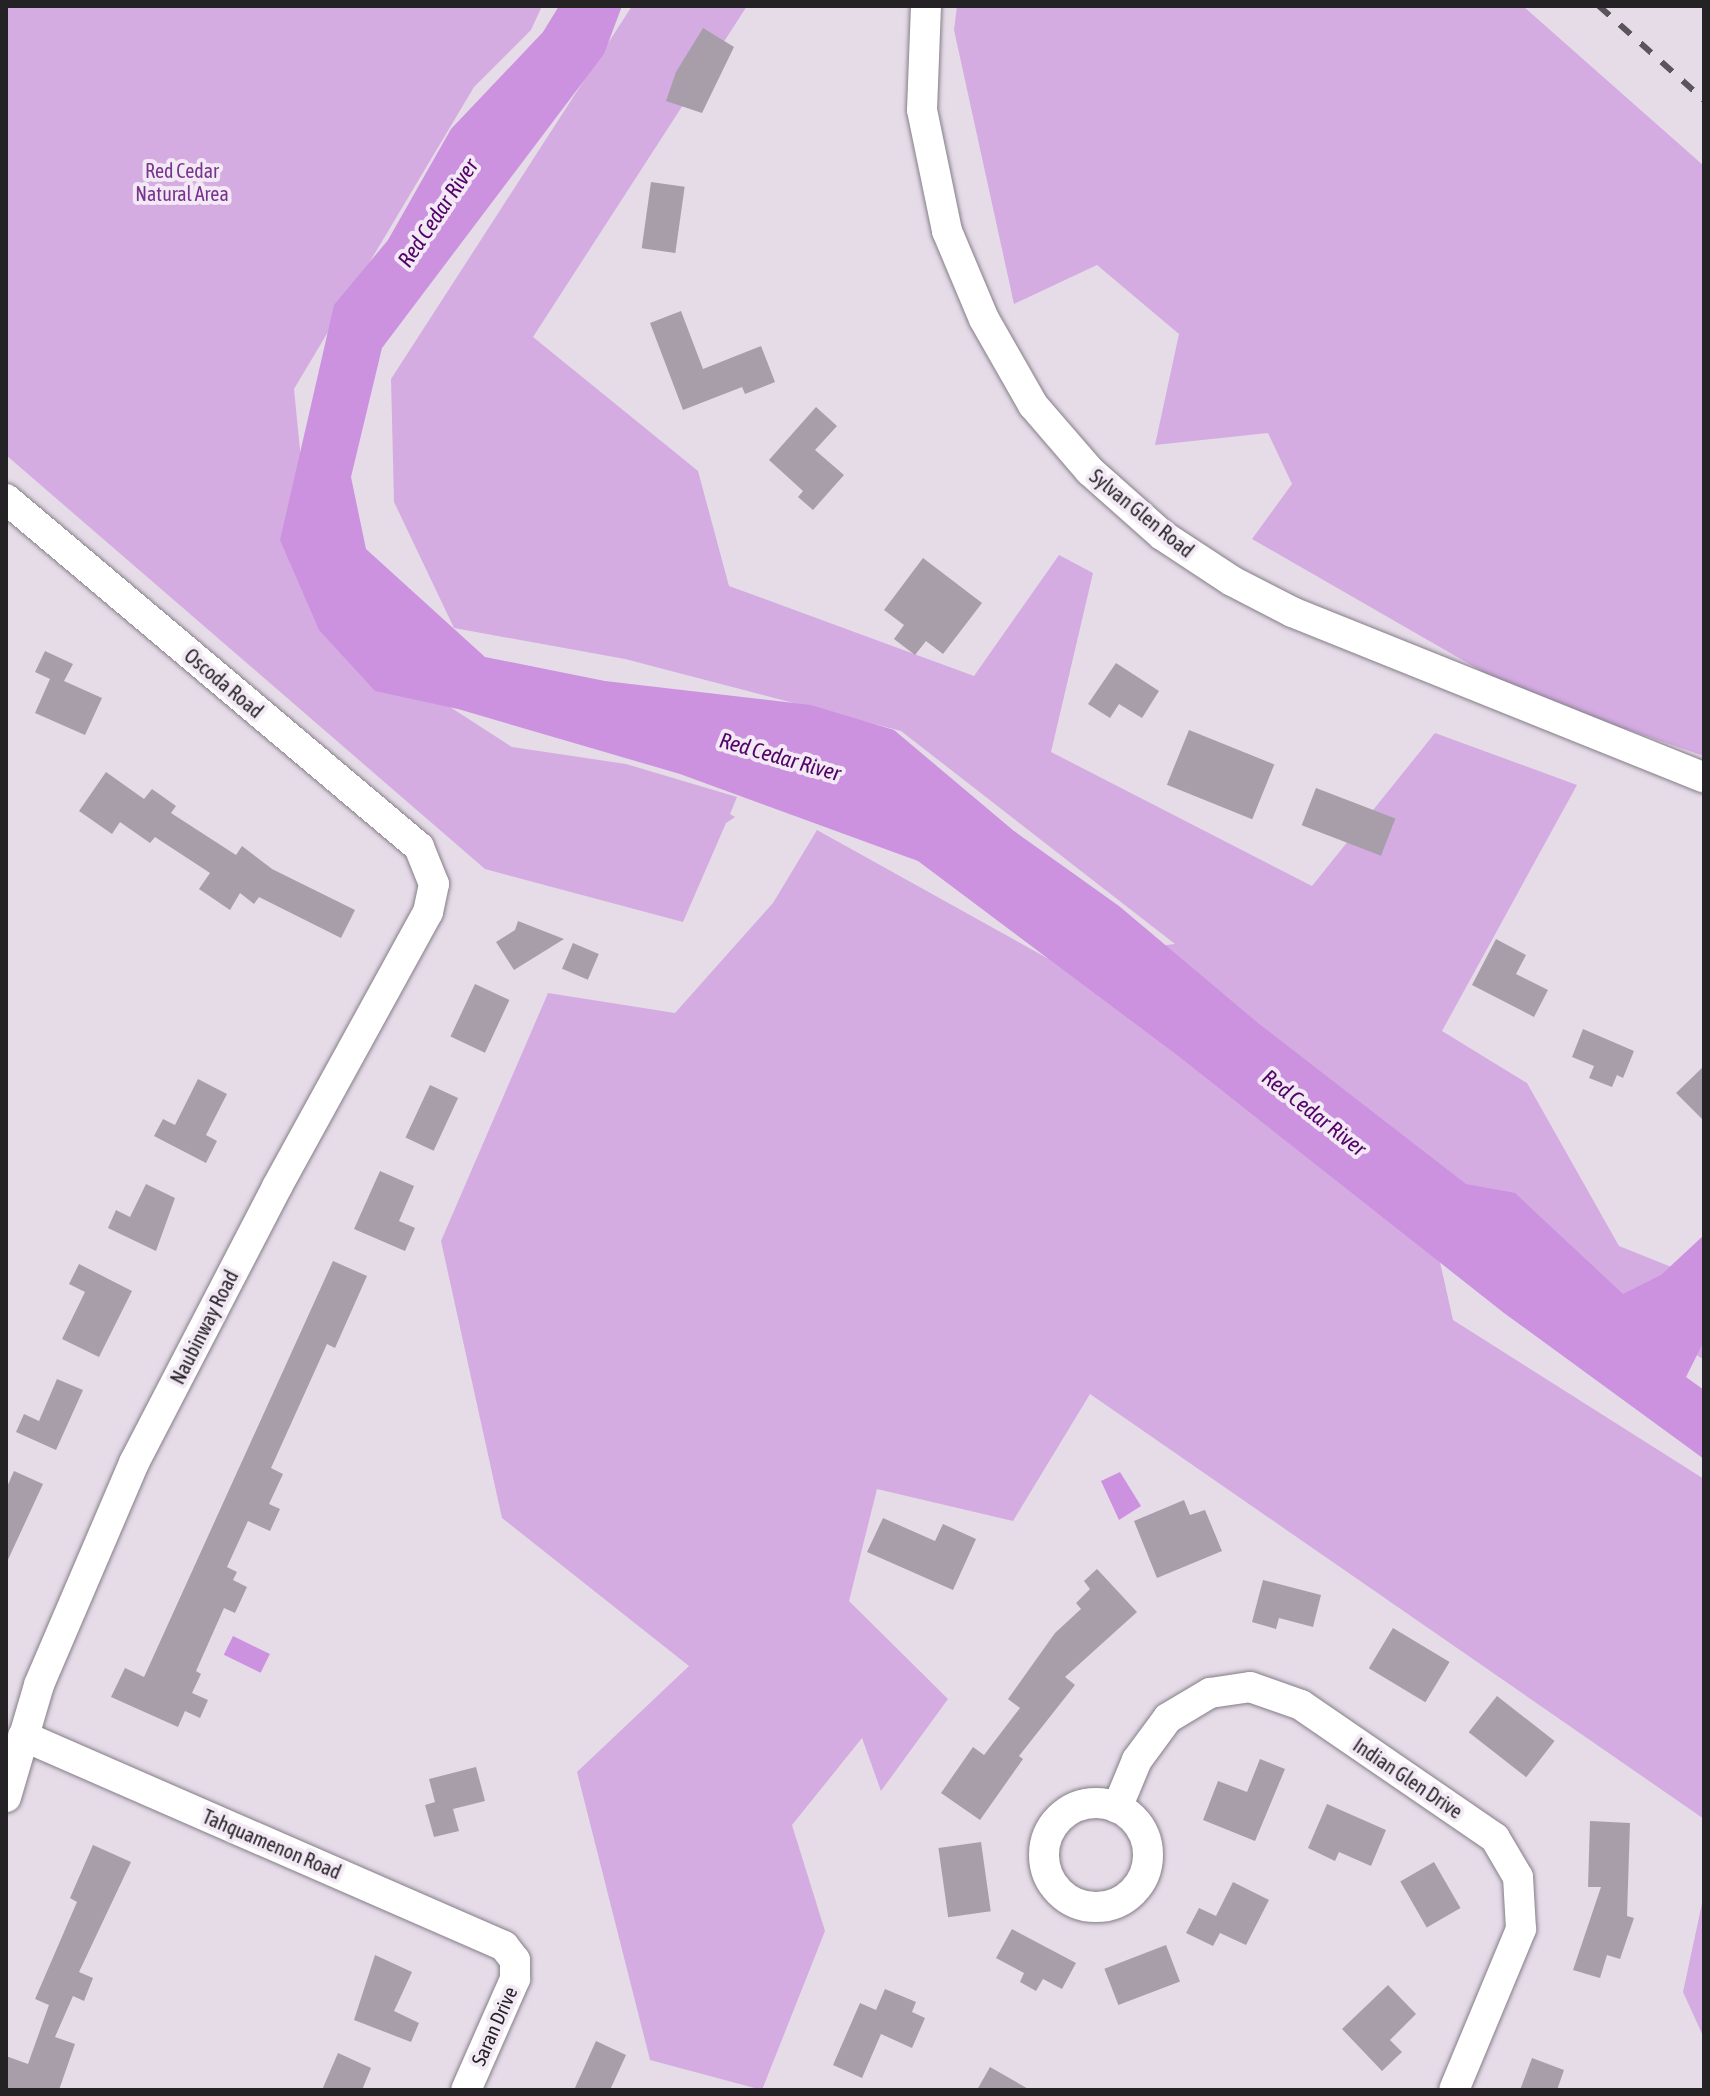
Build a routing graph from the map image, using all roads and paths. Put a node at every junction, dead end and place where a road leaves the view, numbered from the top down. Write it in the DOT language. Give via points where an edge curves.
graph roads {
  1 [pos="926,6"];
  2 [pos="6,499"];
  3 [pos="1704,778"];
  4 [pos="432,873"];
  5 [pos="23,1736"];
  6 [pos="6,1797"];
  7 [pos="1117,1808"];
  8 [pos="515,1960"];
  9 [pos="466,2090"];
  10 [pos="1454,2090"];
  1 -- 3 [label="street, Sylvan Glen Road" via="922,110 947,231 984,319 1033,405 1090,471 1162,535 1292,612"];
  2 -- 4 [label="street, Oscoda Road" via="419,847"];
  4 -- 5 [label="street, Naubinway Road" via="428,912 134,1463 39,1685"];
  5 -- 6 [label="street, Naubinway Road"];
  5 -- 8 [label="street, Tahquamenon Road" via="499,1942"];
  7 -- 10 [label="street, Indian Glen Drive" via="1137,1760 1168,1718 1210,1693 1250,1687 1301,1705 1488,1832 1518,1877 1521,1929"];
  8 -- 9 [label="street, Saran Drive" via="515,1979"];
}
